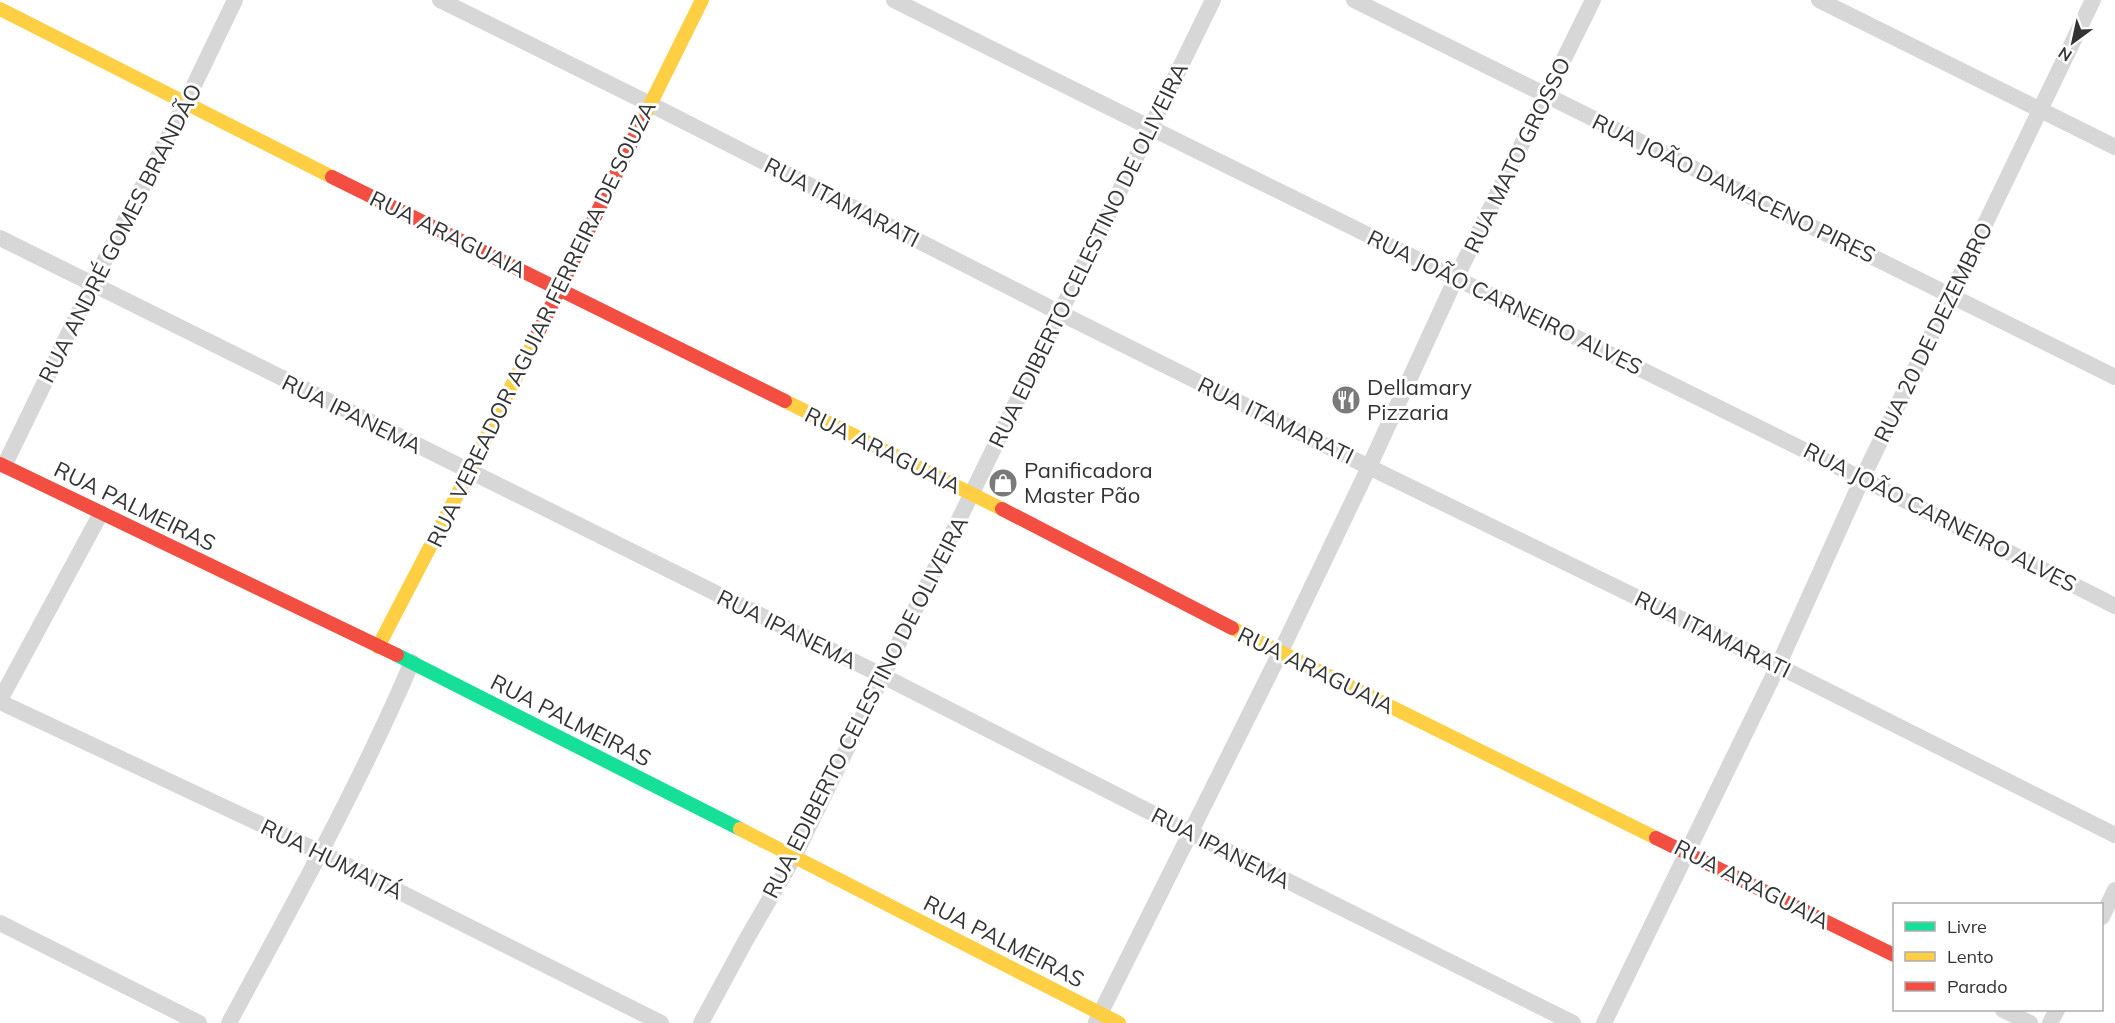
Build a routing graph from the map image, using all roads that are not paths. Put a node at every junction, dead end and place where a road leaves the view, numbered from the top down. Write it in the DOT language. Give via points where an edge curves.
graph roads {
  1 [pos="235,0"];
  2 [pos="440,0"];
  3 [pos="702,0"];
  4 [pos="894,0"];
  5 [pos="1213,0"];
  6 [pos="1354,0"];
  7 [pos="1593,0"];
  8 [pos="1818,0"];
  9 [pos="2093,0"];
  10 [pos="0,9"];
  11 [pos="1546,95"];
  12 [pos="185,104"];
  13 [pos="650,104"];
  14 [pos="2040,110"];
  15 [pos="1150,129"];
  16 [pos="2115,147"];
  17 [pos="0,238"];
  18 [pos="1456,278"];
  19 [pos="92,285"];
  20 [pos="560,289"];
  21 [pos="1950,295"];
  22 [pos="1060,313"];
  23 [pos="2115,376"];
  24 [pos="2,465"];
  25 [pos="1369,467"];
  26 [pos="469,472"];
  27 [pos="1863,477"];
  28 [pos="972,494"];
  29 [pos="101,513"];
  30 [pos="2115,606"];
  31 [pos="378,647"];
  32 [pos="1280,653"];
  33 [pos="412,662"];
  34 [pos="1778,666"];
  35 [pos="883,676"];
  36 [pos="0,701"];
  37 [pos="1191,833"];
  38 [pos="2115,835"];
  39 [pos="320,852"];
  40 [pos="1688,852"];
  41 [pos="794,857"];
  42 [pos="2115,890"];
  43 [pos="2103,915"];
  44 [pos="0,923"];
  45 [pos="1893,954"];
  46 [pos="2005,1011"];
  47 [pos="1098,1018"];
  48 [pos="199,1023"];
  49 [pos="230,1023"];
  50 [pos="661,1023"];
  51 [pos="701,1023"];
  52 [pos="1119,1023"];
  53 [pos="1573,1023"];
  54 [pos="1604,1023"];
  55 [pos="2030,1023"];
  1 -- 12 [label="street, RUA ANDRÉ GOMES BRANDÃO"];
  2 -- 13 [label="street, RUA ITAMARATI"];
  3 -- 13 [label="street, RUA VEREADOR AGUIAR FERREIRA DE SOUZA"];
  4 -- 15 [label="street, RUA JOÃO CARNEIRO ALVES"];
  5 -- 15 [label="street, RUA EDIBERTO CELESTINO DE OLIVEIRA"];
  6 -- 11 [label="street, RUA JOÃO DAMACENO PIRES"];
  7 -- 11 [label="street, RUA MATO GROSSO"];
  8 -- 14 [label="street"];
  9 -- 14 [label="street, RUA 20 DE DEZEMBRO"];
  10 -- 12 [label="street, RUA ARAGUAIA"];
  11 -- 18 [label="street, RUA MATO GROSSO"];
  11 -- 21 [label="street, RUA JOÃO DAMACENO PIRES"];
  12 -- 19 [label="street, RUA ANDRÉ GOMES BRANDÃO"];
  12 -- 20 [label="street, RUA ARAGUAIA"];
  13 -- 20 [label="street, RUA VEREADOR AGUIAR FERREIRA DE SOUZA"];
  13 -- 22 [label="street, RUA ITAMARATI"];
  14 -- 16 [label="street"];
  14 -- 21 [label="street, RUA 20 DE DEZEMBRO"];
  15 -- 18 [label="street, RUA JOÃO CARNEIRO ALVES"];
  15 -- 22 [label="street, RUA EDIBERTO CELESTINO DE OLIVEIRA"];
  17 -- 19 [label="street, RUA IPANEMA"];
  18 -- 25 [label="street, RUA MATO GROSSO"];
  18 -- 27 [label="street, RUA JOÃO CARNEIRO ALVES"];
  19 -- 24 [label="street, RUA ANDRÉ GOMES BRANDÃO"];
  19 -- 26 [label="street, RUA IPANEMA"];
  20 -- 26 [label="street, RUA VEREADOR AGUIAR FERREIRA DE SOUZA"];
  20 -- 28 [label="street, RUA ARAGUAIA"];
  21 -- 23 [label="street, RUA JOÃO DAMACENO PIRES"];
  21 -- 27 [label="street, RUA 20 DE DEZEMBRO"];
  22 -- 25 [label="street, RUA ITAMARATI"];
  22 -- 28 [label="street, RUA EDIBERTO CELESTINO DE OLIVEIRA"];
  24 -- 29 [label="street, RUA PALMEIRAS"];
  25 -- 32 [label="street, RUA MATO GROSSO"];
  25 -- 34 [label="street, RUA ITAMARATI"];
  26 -- 31 [label="street, RUA VEREADOR AGUIAR FERREIRA DE SOUZA"];
  26 -- 35 [label="street, RUA IPANEMA"];
  27 -- 30 [label="street, RUA JOÃO CARNEIRO ALVES"];
  27 -- 34 [label="street, RUA 20 DE DEZEMBRO"];
  28 -- 32 [label="street, RUA ARAGUAIA"];
  28 -- 35 [label="street, RUA EDIBERTO CELESTINO DE OLIVEIRA"];
  29 -- 31 [label="street, RUA PALMEIRAS"];
  29 -- 36 [label="street"];
  31 -- 33 [label="street, RUA PALMEIRAS"];
  32 -- 37 [label="street, RUA MATO GROSSO"];
  32 -- 40 [label="street, RUA ARAGUAIA"];
  33 -- 39 [label="street"];
  33 -- 41 [label="street, RUA PALMEIRAS"];
  34 -- 38 [label="street, RUA ITAMARATI"];
  34 -- 40 [label="street, RUA 20 DE DEZEMBRO"];
  35 -- 37 [label="street, RUA IPANEMA"];
  35 -- 41 [label="street, RUA EDIBERTO CELESTINO DE OLIVEIRA"];
  36 -- 39 [label="street, RUA HUMAITÁ"];
  37 -- 47 [label="street, RUA MATO GROSSO"];
  37 -- 53 [label="street, RUA IPANEMA"];
  39 -- 49 [label="street"];
  39 -- 50 [label="street, RUA HUMAITÁ"];
  40 -- 45 [label="street, RUA ARAGUAIA"];
  40 -- 54 [label="street, RUA 20 DE DEZEMBRO"];
  41 -- 47 [label="street, RUA PALMEIRAS"];
  41 -- 51 [label="street, RUA EDIBERTO CELESTINO DE OLIVEIRA"];
  42 -- 43 [label="street"];
  44 -- 48 [label="street"];
  46 -- 55 [label="street"];
  47 -- 52 [label="street, RUA PALMEIRAS"];
}
